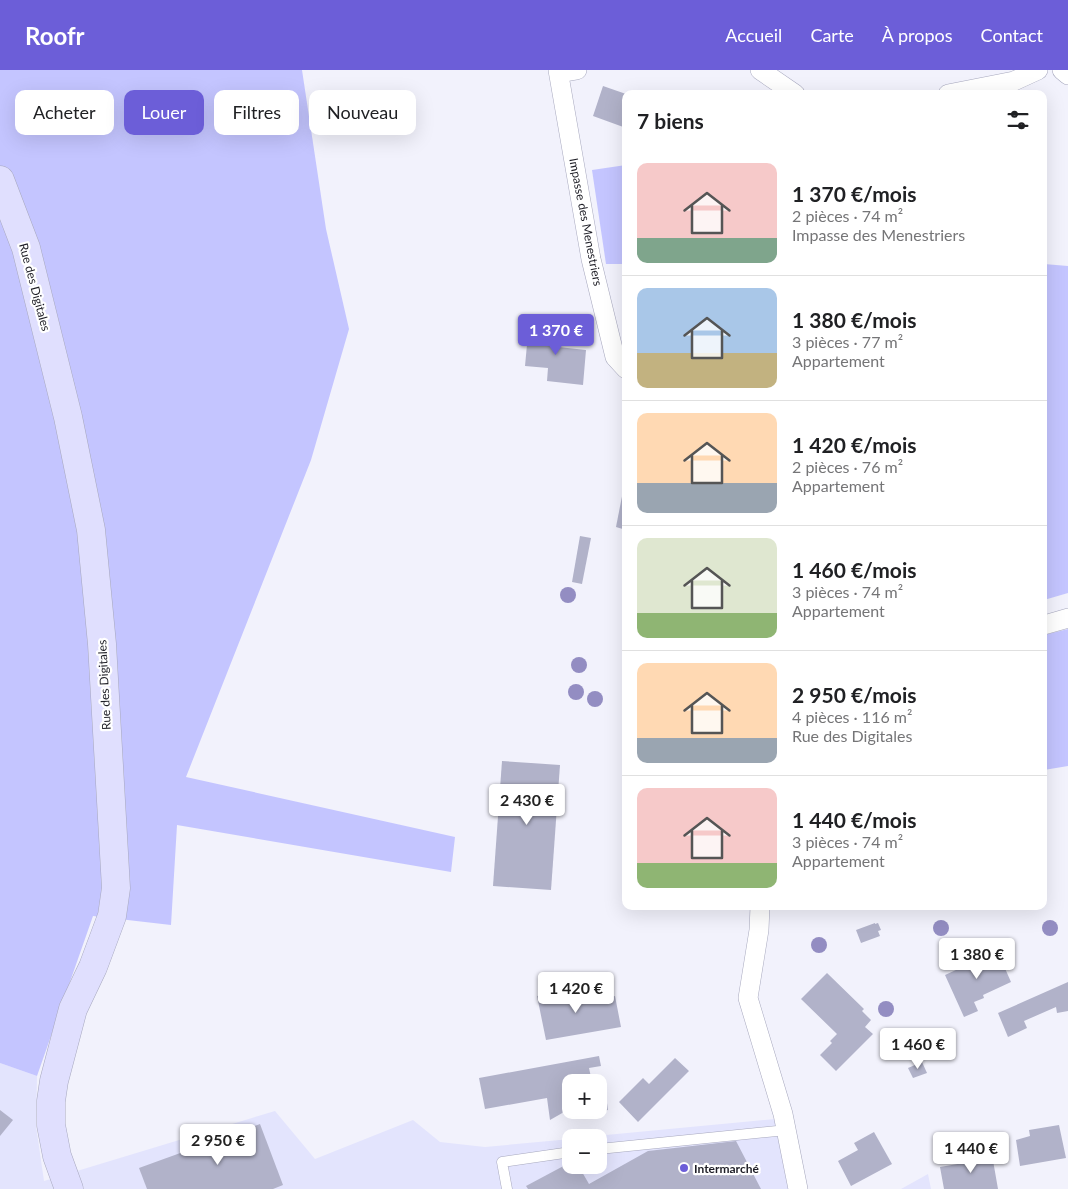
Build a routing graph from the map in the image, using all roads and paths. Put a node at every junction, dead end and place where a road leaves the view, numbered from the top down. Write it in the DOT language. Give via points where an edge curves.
graph roads {
  1 [pos="760,70"];
  2 [pos="1038,70"];
  3 [pos="1062,70"];
  4 [pos="564,71"];
  5 [pos="1068,76"];
  6 [pos="789,90"];
  7 [pos="968,90"];
  8 [pos="0,180"];
  9 [pos="622,365"];
  10 [pos="1068,618"];
  11 [pos="1047,624"];
  12 [pos="760,910"];
  13 [pos="785,1122"];
  14 [pos="607,1148"];
  15 [pos="562,1153"];
  16 [pos="69,1189"];
  17 [pos="507,1189"];
  18 [pos="798,1189"];
  1 -- 6 [label="street"];
  2 -- 7 [label="street" via="1014,81"];
  3 -- 5 [label="street"];
  4 -- 9 [label="street, Impasse des Menestriers" via="591,259 615,357"];
  8 -- 16 [label="street, Rue des Digitales" via="26,248 68,417 91,530 102,644 116,888 112,916 73,1009 54,1081 51,1125 57,1156"];
  10 -- 11 [label="street"];
  12 -- 13 [label="street" via="748,998"];
  13 -- 14 [label="lane"];
  13 -- 18 [label="street"];
  15 -- 17 [label="lane" via="502,1162"];
}
